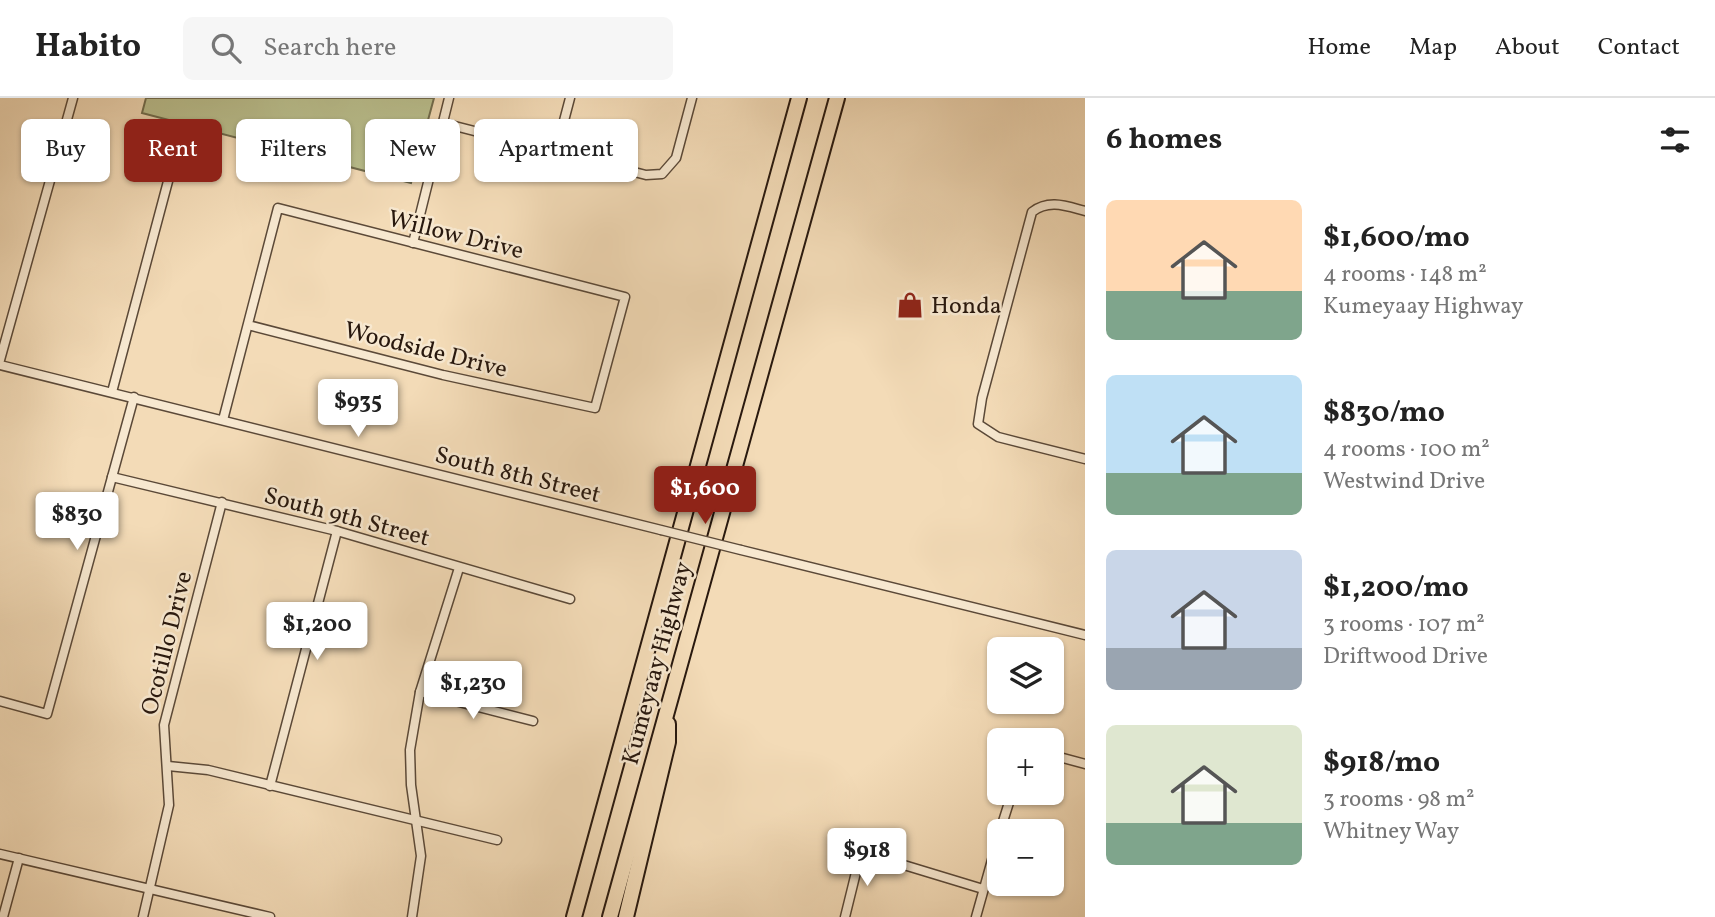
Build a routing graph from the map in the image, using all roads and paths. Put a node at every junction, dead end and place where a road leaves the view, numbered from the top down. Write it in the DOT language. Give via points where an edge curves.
graph roads {
  1 [pos="73,98"];
  2 [pos="449,98"];
  3 [pos="570,98"];
  4 [pos="692,98"];
  5 [pos="799,98"];
  6 [pos="837,98"];
  7 [pos="444,119"];
  8 [pos="564,119"];
  9 [pos="638,173"];
  10 [pos="168,182"];
  11 [pos="428,182"];
  12 [pos="1085,211"];
  13 [pos="413,243"];
  14 [pos="248,325"];
  15 [pos="0,362"];
  16 [pos="112,392"];
  17 [pos="134,397"];
  18 [pos="595,408"];
  19 [pos="223,419"];
  20 [pos="1085,459"];
  21 [pos="112,477"];
  22 [pos="222,502"];
  23 [pos="337,531"];
  24 [pos="459,568"];
  25 [pos="570,599"];
  26 [pos="1085,635"];
  27 [pos="420,692"];
  28 [pos="0,701"];
  29 [pos="668,704"];
  30 [pos="533,721"];
  31 [pos="1064,758"];
  32 [pos="1085,764"];
  33 [pos="168,766"];
  34 [pos="270,786"];
  35 [pos="415,820"];
  36 [pos="497,840"];
  37 [pos="0,854"];
  38 [pos="19,858"];
  39 [pos="987,876"];
  40 [pos="983,889"];
  41 [pos="150,890"];
  42 [pos="4,917"];
  43 [pos="143,917"];
  44 [pos="270,917"];
  45 [pos="412,917"];
  46 [pos="574,917"];
  47 [pos="610,917"];
  48 [pos="626,917"];
  49 [pos="845,917"];
  50 [pos="976,917"];
  1 -- 15 [label="street"];
  2 -- 7 [label="street"];
  3 -- 8 [label="street"];
  4 -- 9 [label="street" via="676,158 662,174"];
  5 -- 46 [label="highway, Kumeyaay Highway"];
  6 -- 29 [label="highway, Kumeyaay Highway"];
  10 -- 16 [label="street"];
  11 -- 13 [label="street"];
  12 -- 20 [label="street" via="1041,205 1029,219 978,424 998,437"];
  13 -- 14 [label="street, Willow Drive" via="278,208"];
  13 -- 18 [label="street, Willow Drive" via="625,297"];
  14 -- 18 [label="street, Woodside Drive"];
  14 -- 19 [label="street"];
  15 -- 16 [label="street, South 8th Street"];
  16 -- 17 [label="street, South 8th Street"];
  17 -- 19 [label="street, South 8th Street"];
  17 -- 21 [label="street"];
  19 -- 26 [label="street, South 8th Street, bridge"];
  21 -- 22 [label="street, South 9th Street"];
  21 -- 28 [label="street" via="47,714"];
  22 -- 23 [label="street, South 9th Street"];
  22 -- 33 [label="street, Ocotillo Drive" via="164,725"];
  23 -- 24 [label="street, South 9th Street"];
  23 -- 34 [label="street"];
  24 -- 25 [label="street, South 9th Street"];
  24 -- 27 [label="street"];
  27 -- 30 [label="street"];
  27 -- 35 [label="street" via="409,764"];
  29 -- 47 [label="highway, Kumeyaay Highway"];
  29 -- 48 [label="highway" via="668,742"];
  31 -- 32 [label="street"];
  33 -- 34 [label="street" via="208,769"];
  33 -- 41 [label="street, Ocotillo Drive" via="169,805"];
  34 -- 35 [label="street"];
  35 -- 36 [label="street"];
  35 -- 45 [label="street" via="421,856"];
  37 -- 38 [label="street"];
  38 -- 41 [label="street"];
  38 -- 42 [label="street"];
  39 -- 40 [label="street"];
  40 -- 49 [label="street" via="861,852"];
  40 -- 50 [label="street"];
  41 -- 43 [label="street, Ocotillo Drive"];
  41 -- 44 [label="street"];
}
